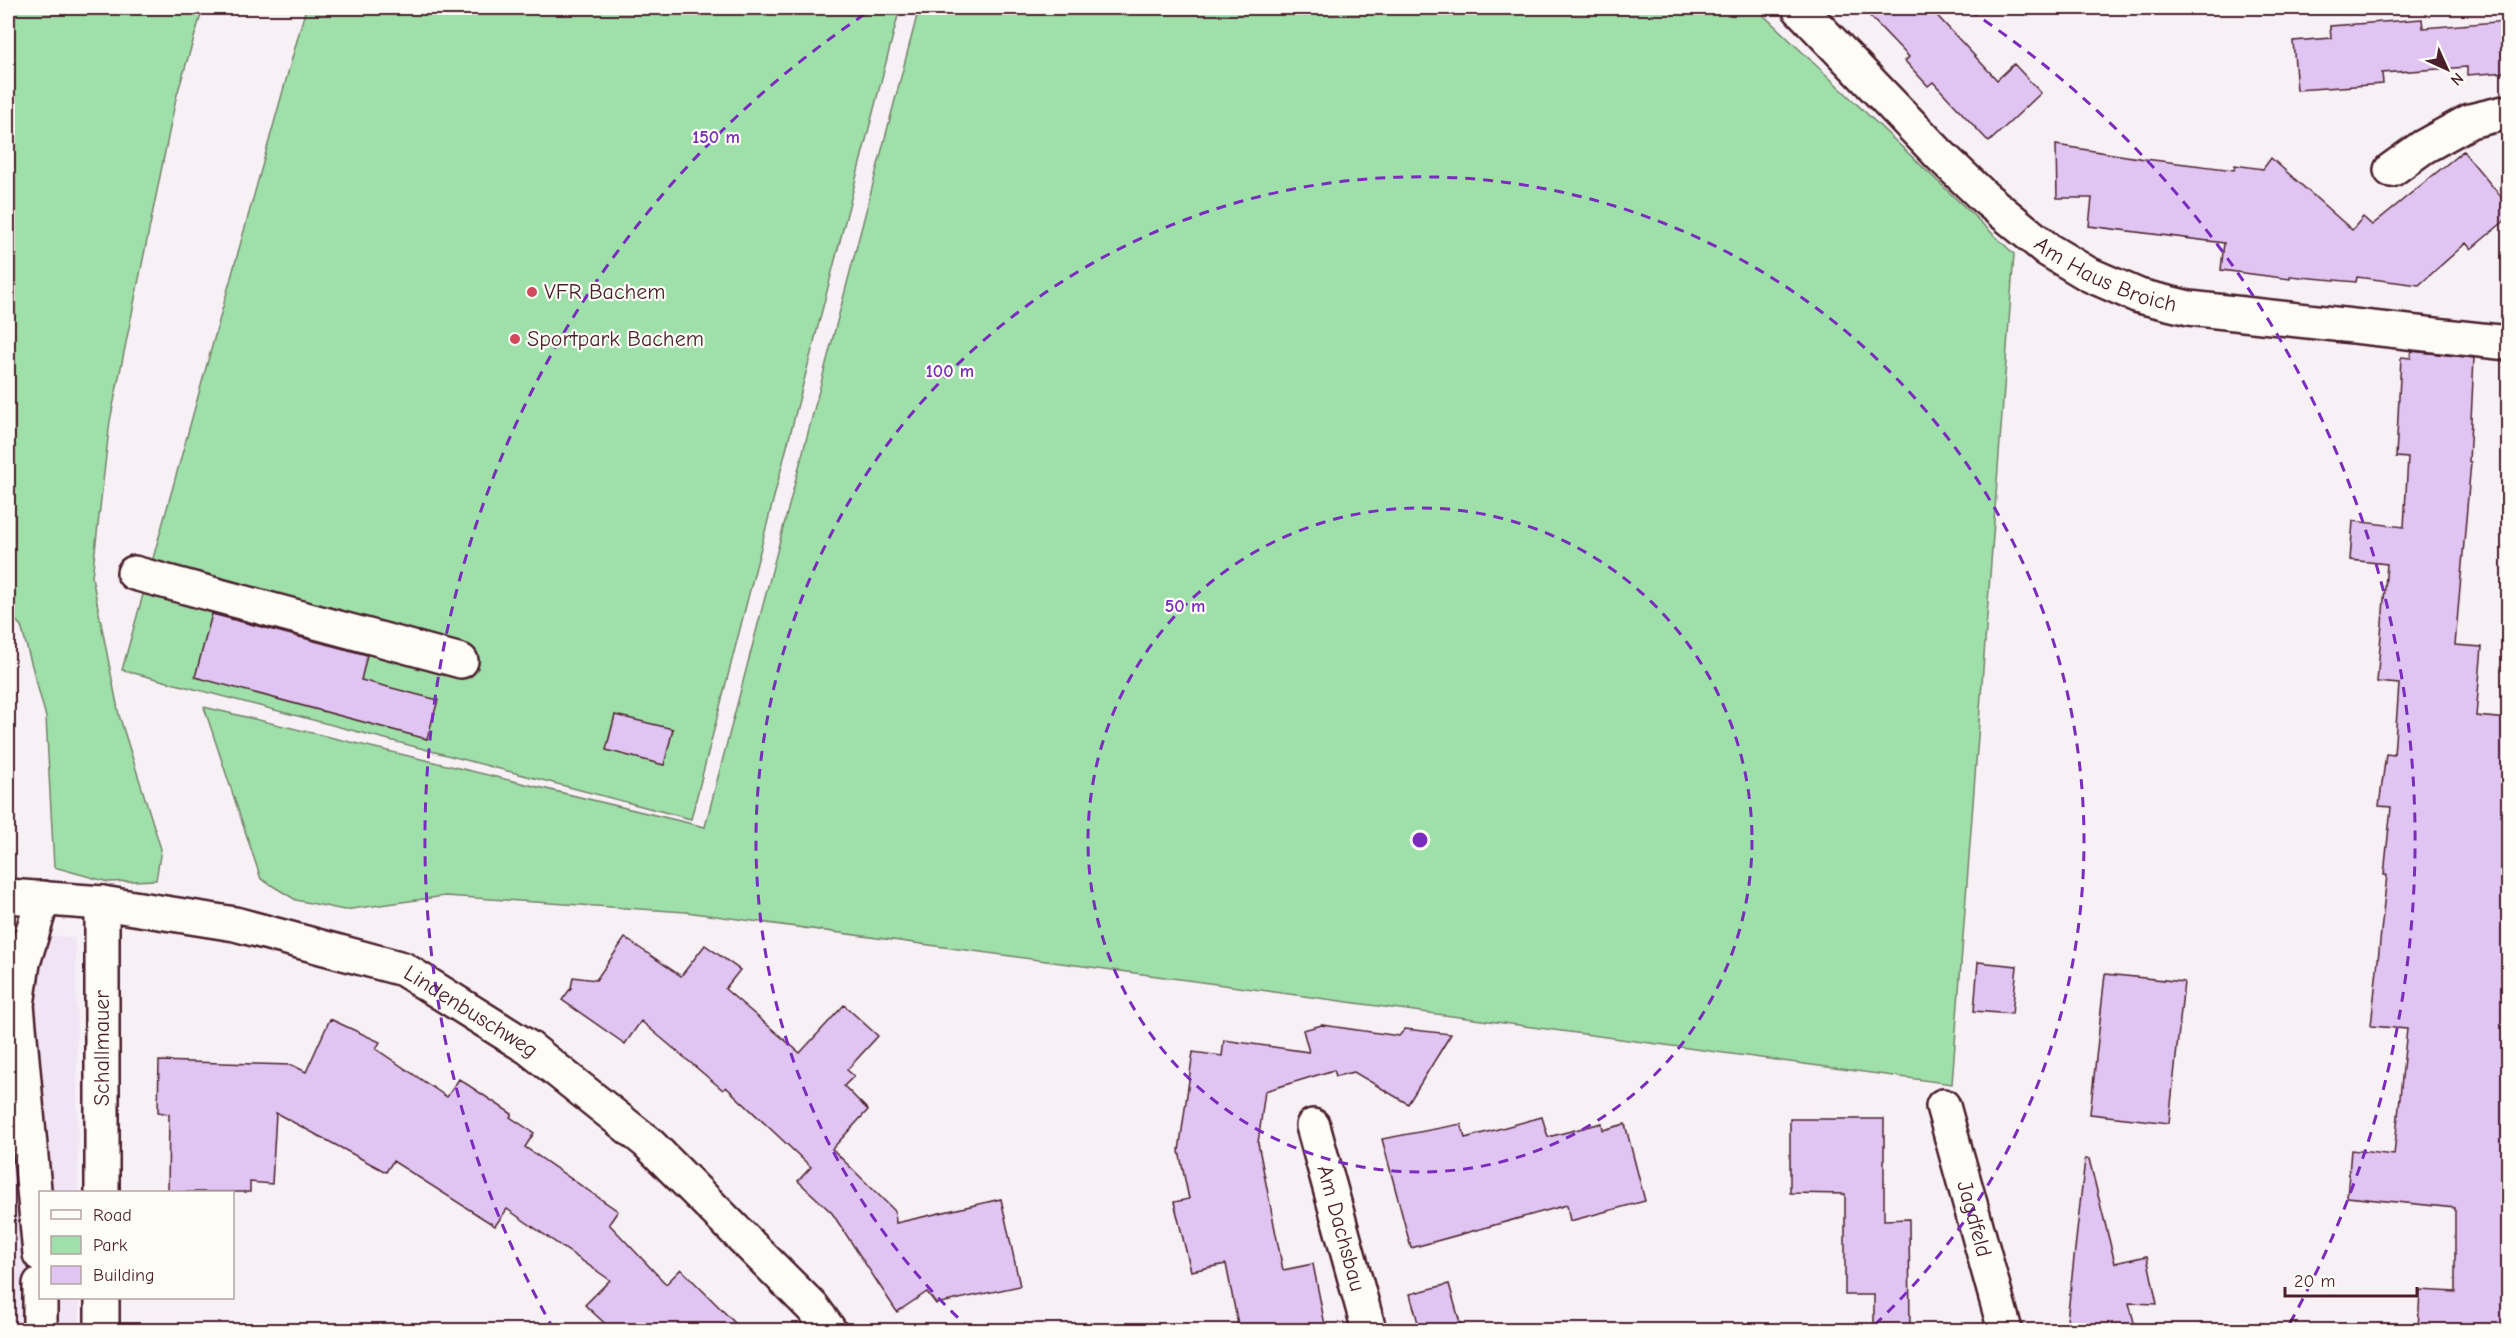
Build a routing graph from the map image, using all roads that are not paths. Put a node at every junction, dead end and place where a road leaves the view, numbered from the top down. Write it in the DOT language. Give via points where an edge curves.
graph roads {
  1 [pos="1799,8"];
  2 [pos="2508,112"];
  3 [pos="2391,170"];
  4 [pos="2508,343"];
  5 [pos="134,573"];
  6 [pos="461,661"];
  7 [pos="8,896"];
  8 [pos="43,898"];
  9 [pos="102,903"];
  10 [pos="1942,1106"];
  11 [pos="1313,1126"];
  12 [pos="102,1191"];
  13 [pos="39,1243"];
  14 [pos="40,1299"];
  15 [pos="102,1299"];
  16 [pos="40,1330"];
  17 [pos="102,1330"];
  18 [pos="829,1330"];
  19 [pos="1369,1330"];
  20 [pos="2005,1330"];
  1 -- 4 [label="street, Am Haus Broich" via="1985,198 2048,250 2088,274 2139,296 2189,308"];
  2 -- 3 [label="street" via="2470,121"];
  5 -- 6 [label="street"];
  7 -- 8 [label="street, Lindenbuschweg"];
  8 -- 9 [label="street, Lindenbuschweg"];
  8 -- 13 [label="street" via="23,963 17,1005"];
  9 -- 12 [label="street, Schallmauer"];
  9 -- 18 [label="street, Lindenbuschweg" via="235,924 403,969 529,1048 647,1142 813,1308"];
  10 -- 20 [label="street, Jagdfeld"];
  11 -- 19 [label="street, Am Dachsbau"];
  14 -- 16 [label="street"];
  15 -- 17 [label="street"];
}
